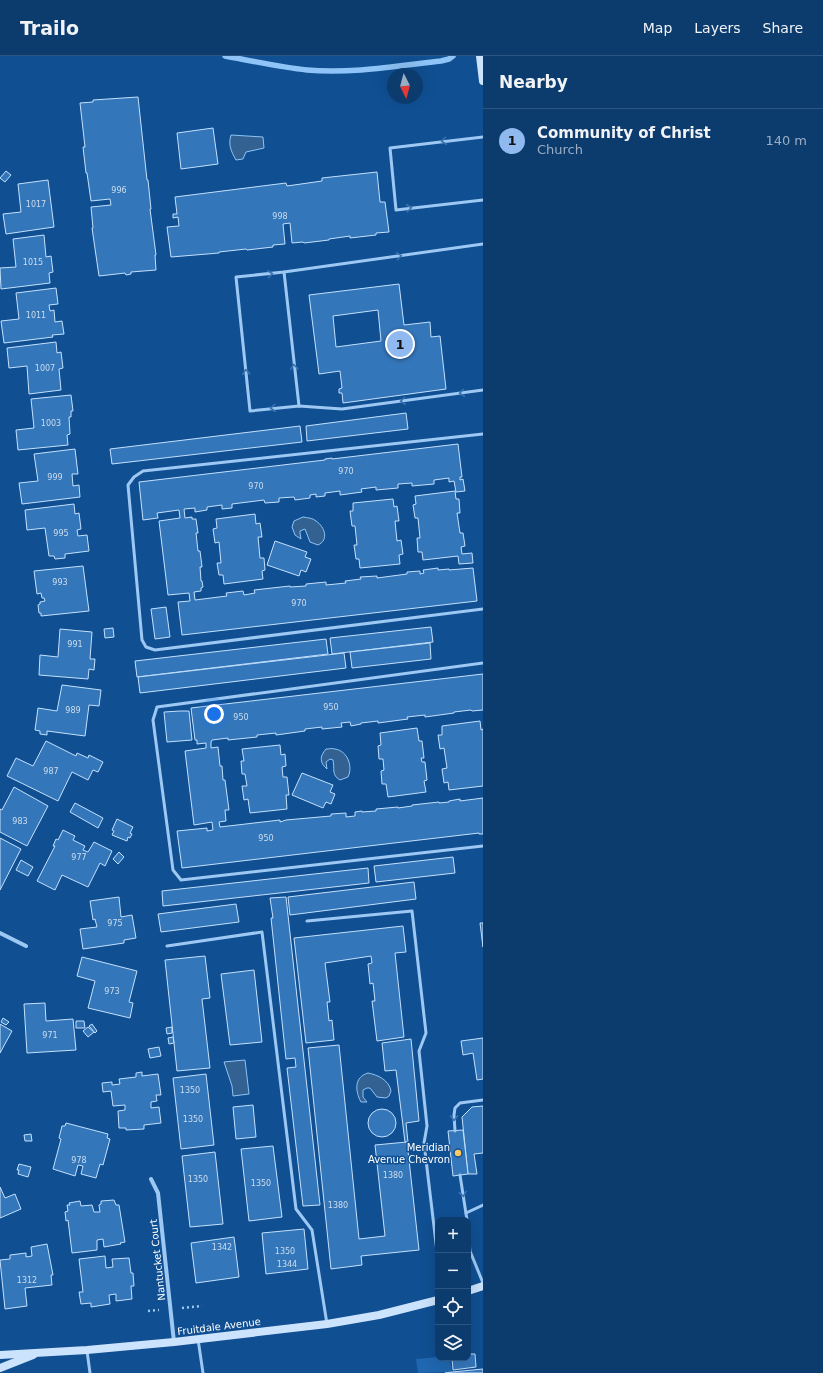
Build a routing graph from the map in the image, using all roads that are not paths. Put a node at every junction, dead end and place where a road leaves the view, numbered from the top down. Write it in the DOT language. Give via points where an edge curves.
graph roads {
  1 [pos="480,56"];
  2 [pos="483,81"];
  3 [pos="483,137"];
  4 [pos="483,200"];
  5 [pos="483,244"];
  6 [pos="284,272"];
  7 [pos="483,390"];
  8 [pos="299,406"];
  9 [pos="483,434"];
  10 [pos="483,609"];
  11 [pos="483,663"];
  12 [pos="483,846"];
  13 [pos="307,921"];
  14 [pos="0,933"];
  15 [pos="26,946"];
  16 [pos="167,946"];
  17 [pos="483,1100"];
  18 [pos="455,1131"];
  19 [pos="460,1175"];
  20 [pos="151,1179"];
  21 [pos="483,1205"];
  22 [pos="466,1213"];
  23 [pos="467,1217"];
  24 [pos="437,1253"];
  25 [pos="471,1253"];
  26 [pos="483,1285"];
  27 [pos="471,1290"];
  28 [pos="435,1301"];
  29 [pos="326,1324"];
  30 [pos="198,1339"];
  31 [pos="174,1342"];
  32 [pos="87,1350"];
  33 [pos="40,1353"];
  34 [pos="0,1355"];
  35 [pos="0,1368"];
  36 [pos="90,1373"];
  37 [pos="203,1373"];
  1 -- 2 [label="street"];
  3 -- 4 [label="lane, one-way" via="390,148 396,210"];
  6 -- 5 [label="lane, one-way"];
  8 -- 6 [label="lane, one-way"];
  8 -- 6 [label="lane, one-way" via="250,411 236,277"];
  7 -- 8 [label="lane, one-way" via="342,409"];
  9 -- 10 [label="lane" via="143,471 128,485 142,640 146,647 155,650"];
  11 -- 12 [label="lane" via="157,708 153,720 173,870 181,880"];
  13 -- 24 [label="lane" via="412,911 426,1033 418,1051 427,1126 424,1143"];
  14 -- 15 [label="street"];
  16 -- 29 [label="lane" via="262,932 296,1209 312,1230"];
  17 -- 18 [label="lane, one-way" via="460,1103 455,1108"];
  19 -- 22 [label="lane, one-way"];
  20 -- 31 [label="street, Nantucket Court" via="158,1193"];
  21 -- 22 [label="lane"];
  22 -- 23 [label="lane"];
  25 -- 26 [label="lane"];
  26 -- 27 [label="street"];
  28 -- 29 [label="street, Fruitdale Avenue" via="379,1315"];
  29 -- 30 [label="street, Fruitdale Avenue"];
  30 -- 31 [label="street, Fruitdale Avenue"];
  30 -- 37 [label="lane"];
  31 -- 32 [label="street, Fruitdale Avenue"];
  32 -- 33 [label="street, Fruitdale Avenue"];
  32 -- 36 [label="lane"];
  33 -- 34 [label="street, Fruitdale Avenue"];
  33 -- 35 [label="street"];
}
